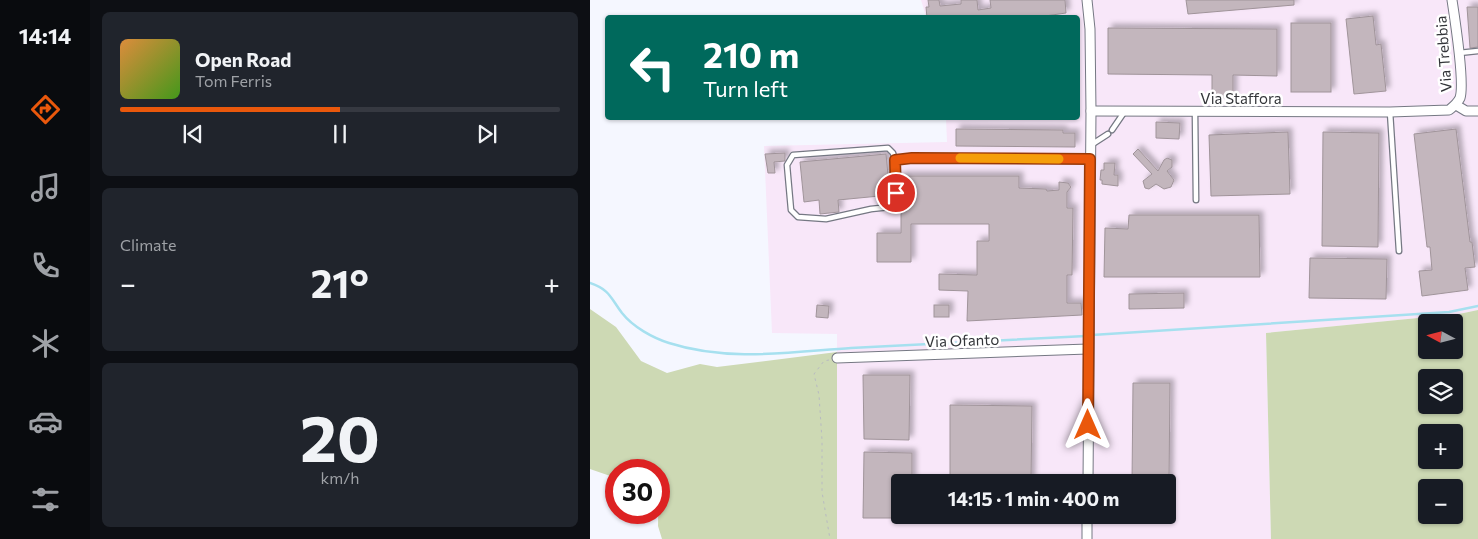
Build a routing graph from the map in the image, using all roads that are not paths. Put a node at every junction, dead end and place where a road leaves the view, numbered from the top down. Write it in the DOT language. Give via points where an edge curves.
graph roads {
  1 [pos="1086,0"];
  2 [pos="1452,0"];
  3 [pos="1478,52"];
  4 [pos="1458,53"];
  5 [pos="1456,105"];
  6 [pos="1091,111"];
  7 [pos="1125,111"];
  8 [pos="1195,111"];
  9 [pos="1478,111"];
  10 [pos="1390,112"];
  11 [pos="1090,145"];
  12 [pos="1090,159"];
  13 [pos="895,160"];
  14 [pos="1196,200"];
  15 [pos="1399,251"];
  16 [pos="1088,346"];
  17 [pos="837,358"];
  18 [pos="1088,474"];
  19 [pos="1088,524"];
  20 [pos="1087,539"];
  1 -- 6 [label="street" via="1090,29"];
  2 -- 4 [label="street, Via Trebbia"];
  3 -- 4 [label="lane"];
  4 -- 5 [label="street, Via Trebbia" via="1461,82"];
  5 -- 9 [label="street, Via Staffora" via="1466,111"];
  5 -- 10 [label="street, Via Staffora" via="1449,110"];
  6 -- 7 [label="street, Via Staffora"];
  6 -- 11 [label="street"];
  7 -- 8 [label="street, Via Staffora"];
  7 -- 11 [label="lane" via="1110,132"];
  8 -- 10 [label="street, Via Staffora"];
  8 -- 14 [label="lane"];
  10 -- 15 [label="lane"];
  11 -- 12 [label="street"];
  12 -- 13 [label="lane"];
  12 -- 16 [label="street"];
  13 -- 13 [label="lane" via="888,148 793,155 787,165 791,210 798,217 826,218 890,207 896,193"];
  16 -- 17 [label="street, Via Ofanto"];
  16 -- 18 [label="street"];
  19 -- 20 [label="street"];
}
